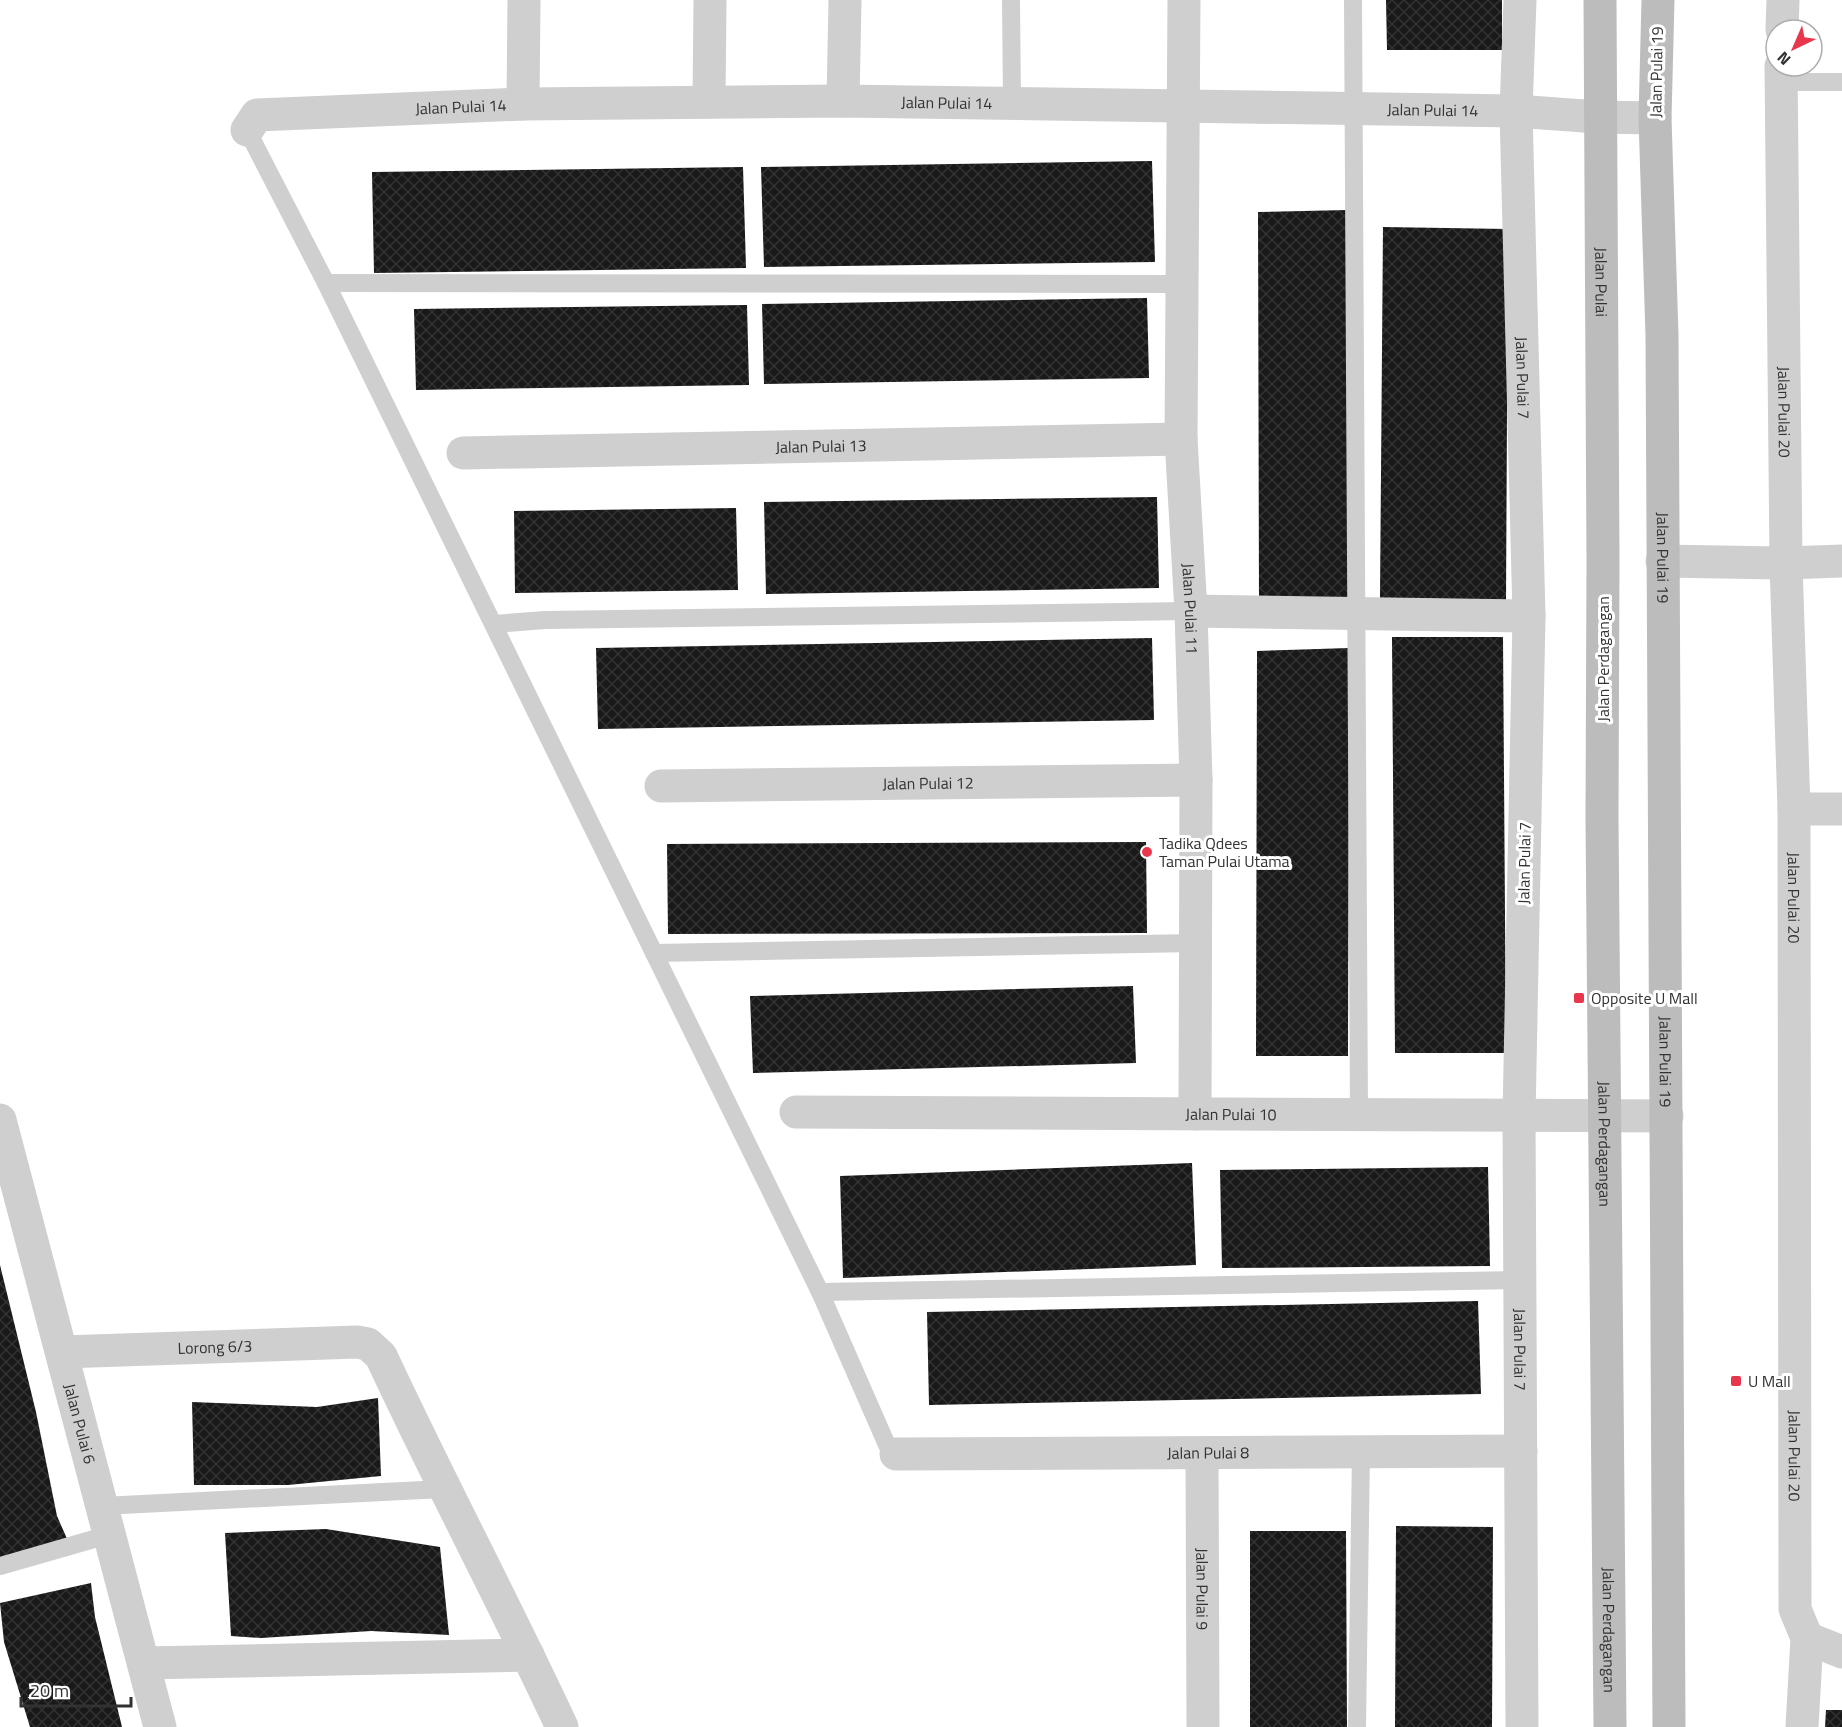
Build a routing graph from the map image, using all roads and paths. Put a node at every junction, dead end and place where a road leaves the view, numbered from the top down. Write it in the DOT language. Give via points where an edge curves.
graph roads {
  1 [pos="524,0"];
  2 [pos="710,0"];
  3 [pos="845,0"];
  4 [pos="1011,0"];
  5 [pos="1184,0"];
  6 [pos="1353,0"];
  7 [pos="1520,0"];
  8 [pos="1600,0"];
  9 [pos="1658,0"];
  10 [pos="1783,0"];
  11 [pos="1782,18"];
  12 [pos="1781,78"];
  13 [pos="1812,78"];
  14 [pos="1842,82"];
  15 [pos="843,100"];
  16 [pos="709,102"];
  17 [pos="1012,102"];
  18 [pos="523,104"];
  19 [pos="1182,104"];
  20 [pos="1354,108"];
  21 [pos="1516,111"];
  22 [pos="1598,117"];
  23 [pos="1655,118"];
  24 [pos="247,130"];
  25 [pos="326,283"];
  26 [pos="1183,284"];
  27 [pos="1181,439"];
  28 [pos="463,453"];
  29 [pos="1662,561"];
  30 [pos="1842,561"];
  31 [pos="1603,563"];
  32 [pos="1786,563"];
  33 [pos="1191,611"];
  34 [pos="1358,614"];
  35 [pos="1529,615"];
  36 [pos="494,624"];
  37 [pos="1196,780"];
  38 [pos="661,786"];
  39 [pos="1794,809"];
  40 [pos="1842,809"];
  41 [pos="1195,943"];
  42 [pos="654,953"];
  43 [pos="795,1112"];
  44 [pos="1195,1114"];
  45 [pos="1359,1115"];
  46 [pos="1519,1116"];
  47 [pos="1606,1116"];
  48 [pos="1667,1116"];
  49 [pos="0,1120"];
  50 [pos="5,1163"];
  51 [pos="1520,1280"];
  52 [pos="820,1292"];
  53 [pos="62,1352"];
  54 [pos="1521,1450"];
  55 [pos="1361,1451"];
  56 [pos="1202,1453"];
  57 [pos="896,1454"];
  58 [pos="443,1490"];
  59 [pos="105,1520"];
  60 [pos="0,1566"];
  61 [pos="1807,1638"];
  62 [pos="1842,1652"];
  63 [pos="528,1655"];
  64 [pos="144,1663"];
  65 [pos="160,1727"];
  66 [pos="562,1727"];
  67 [pos="1203,1727"];
  68 [pos="1357,1727"];
  69 [pos="1522,1727"];
  70 [pos="1610,1727"];
  71 [pos="1669,1727"];
  72 [pos="1802,1727"];
  1 -- 18 [label="street"];
  2 -- 16 [label="street"];
  3 -- 15 [label="street"];
  4 -- 17 [label="lane"];
  5 -- 19 [label="street, Jalan Pulai 11"];
  6 -- 20 [label="lane"];
  7 -- 21 [label="street, Jalan Pulai 7"];
  8 -- 22 [label="main road, Jalan Pulai"];
  9 -- 23 [label="main road, Jalan Pulai 19"];
  10 -- 11 [label="street"];
  12 -- 32 [label="street, Jalan Pulai 20"];
  13 -- 14 [label="lane"];
  15 -- 16 [label="street, Jalan Pulai 14"];
  15 -- 17 [label="street, Jalan Pulai 14"];
  16 -- 18 [label="street, Jalan Pulai 14"];
  17 -- 19 [label="street, Jalan Pulai 14"];
  18 -- 24 [label="street, Jalan Pulai 14" via="257,115"];
  19 -- 20 [label="street, Jalan Pulai 14"];
  19 -- 26 [label="street, Jalan Pulai 11"];
  20 -- 21 [label="street, Jalan Pulai 14"];
  20 -- 34 [label="lane"];
  21 -- 22 [label="street, Jalan Pulai 14"];
  21 -- 35 [label="street, Jalan Pulai 7"];
  22 -- 23 [label="street, Jalan Pulai 14"];
  22 -- 31 [label="main road, Jalan Pulai"];
  23 -- 29 [label="main road, Jalan Pulai 19" via="1662,335"];
  24 -- 25 [label="lane"];
  25 -- 26 [label="lane"];
  25 -- 36 [label="lane"];
  26 -- 27 [label="street, Jalan Pulai 11"];
  27 -- 28 [label="street, Jalan Pulai 13"];
  27 -- 33 [label="street, Jalan Pulai 11"];
  29 -- 32 [label="street"];
  29 -- 48 [label="main road, Jalan Pulai 19"];
  30 -- 32 [label="street"];
  31 -- 47 [label="main road, Jalan Perdagangan"];
  32 -- 39 [label="street, Jalan Pulai 20"];
  33 -- 34 [label="street"];
  33 -- 36 [label="lane" via="545,620"];
  33 -- 37 [label="street, Jalan Pulai 11"];
  34 -- 35 [label="street"];
  34 -- 45 [label="lane"];
  35 -- 46 [label="street, Jalan Pulai 7"];
  36 -- 42 [label="lane"];
  37 -- 38 [label="street, Jalan Pulai 12"];
  37 -- 41 [label="street, Jalan Pulai 11"];
  39 -- 40 [label="street"];
  39 -- 61 [label="street, Jalan Pulai 20" via="1796,1609"];
  41 -- 42 [label="lane"];
  41 -- 44 [label="street, Jalan Pulai 11"];
  42 -- 52 [label="lane"];
  43 -- 44 [label="street, Jalan Pulai 10"];
  44 -- 45 [label="street, Jalan Pulai 10"];
  45 -- 46 [label="street, Jalan Pulai 10"];
  46 -- 47 [label="street, Jalan Pulai 10"];
  46 -- 51 [label="street, Jalan Pulai 7"];
  47 -- 48 [label="street, Jalan Pulai 10"];
  47 -- 70 [label="main road, Jalan Perdagangan"];
  48 -- 71 [label="main road"];
  49 -- 50 [label="street, Jalan Pulai 6"];
  50 -- 53 [label="street, Jalan Pulai 6"];
  51 -- 52 [label="lane"];
  51 -- 54 [label="street, Jalan Pulai 7"];
  52 -- 57 [label="lane" via="887,1445"];
  53 -- 58 [label="street, Lorong 6/3" via="368,1344 381,1356"];
  53 -- 59 [label="street, Jalan Pulai 6"];
  54 -- 55 [label="street, Jalan Pulai 8"];
  54 -- 69 [label="street, Jalan Pulai 7"];
  55 -- 56 [label="street, Jalan Pulai 8"];
  55 -- 68 [label="lane"];
  56 -- 57 [label="street, Jalan Pulai 8"];
  56 -- 67 [label="street, Jalan Pulai 9"];
  58 -- 59 [label="lane"];
  58 -- 63 [label="street"];
  59 -- 60 [label="lane"];
  59 -- 64 [label="street, Jalan Pulai 6"];
  61 -- 62 [label="street"];
  61 -- 72 [label="street, Jalan Pulai 20"];
  63 -- 64 [label="street"];
  63 -- 66 [label="street"];
  64 -- 65 [label="street, Jalan Pulai 6"];
}
